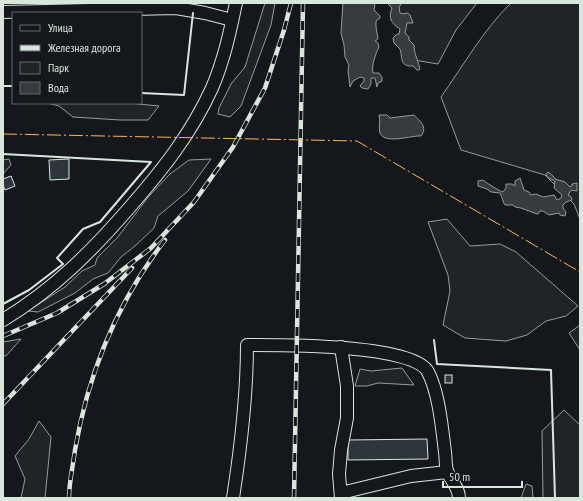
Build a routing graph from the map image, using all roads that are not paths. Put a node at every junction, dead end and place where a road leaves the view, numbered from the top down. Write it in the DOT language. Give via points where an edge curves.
graph roads {
  1 [pos="236,3"];
  2 [pos="3,12"];
  3 [pos="232,20"];
  4 [pos="3,320"];
  5 [pos="341,347"];
  6 [pos="447,472"];
  7 [pos="341,496"];
  8 [pos="233,498"];
  9 [pos="459,498"];
  1 -- 3 [label="street"];
  2 -- 3 [label="street" via="176,8"];
  3 -- 4 [label="street" via="224,56 212,87 187,136 170,159 97,244 47,290"];
  5 -- 6 [label="street" via="414,360 428,370 436,396"];
  5 -- 7 [label="street" via="347,386 348,418 339,474"];
  5 -- 8 [label="street" via="247,344 247,382 241,449"];
  6 -- 7 [label="street" via="411,476"];
  6 -- 9 [label="street" via="459,492"];
}
